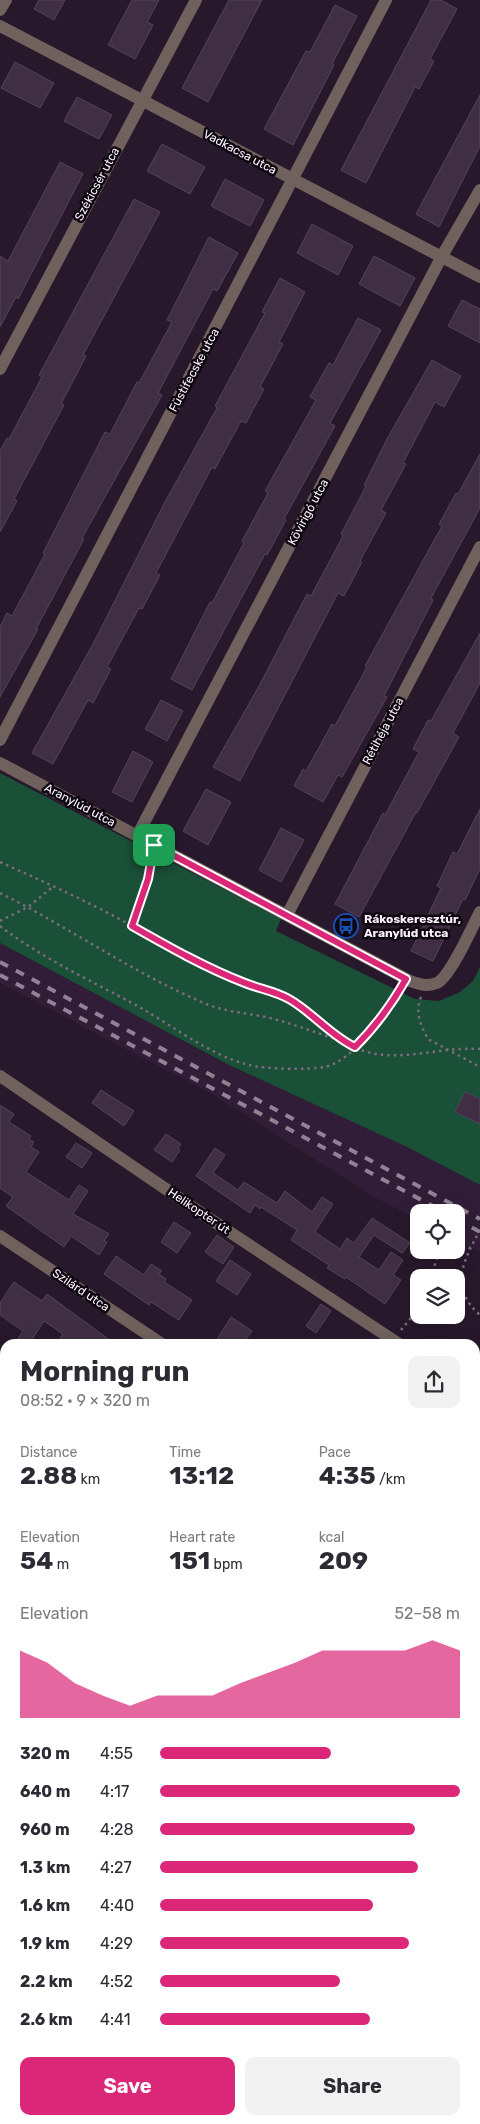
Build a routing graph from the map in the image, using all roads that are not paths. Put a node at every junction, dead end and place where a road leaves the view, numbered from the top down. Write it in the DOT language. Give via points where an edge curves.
graph roads {
  1 [pos="6,0"];
  2 [pos="196,0"];
  3 [pos="386,0"];
  4 [pos="0,10"];
  5 [pos="0,26"];
  6 [pos="142,100"];
  7 [pos="294,180"];
  8 [pos="480,190"];
  9 [pos="442,256"];
  10 [pos="480,277"];
  11 [pos="0,368"];
  12 [pos="480,547"];
  13 [pos="0,740"];
  14 [pos="0,763"];
  15 [pos="138,836"];
  16 [pos="480,912"];
  17 [pos="287,915"];
  18 [pos="0,1076"];
  19 [pos="0,1236"];
  20 [pos="399,1338"];
  21 [pos="154,1339"];
  1 -- 4 [label="street"];
  2 -- 6 [label="street, Székicsér utca"];
  3 -- 7 [label="street, Füstifecske utca"];
  5 -- 6 [label="street, Vadkacsa utca"];
  6 -- 7 [label="street, Vadkacsa utca"];
  6 -- 11 [label="street, Székicsér utca"];
  7 -- 9 [label="street, Vadkacsa utca"];
  7 -- 13 [label="street, Füstifecske utca"];
  8 -- 9 [label="street, Kövirigó utca"];
  9 -- 10 [label="street, Vadkacsa utca"];
  9 -- 15 [label="street, Kövirigó utca"];
  12 -- 17 [label="street, Rétihéja utca"];
  14 -- 15 [label="street, Aranylúd utca"];
  15 -- 17 [label="street, Aranylúd utca"];
  16 -- 17 [label="street, Aranylúd utca" via="452,965 438,982 426,985 406,979"];
  18 -- 20 [label="street, Helikopter út"];
  19 -- 21 [label="street, Szilárd utca"];
}
